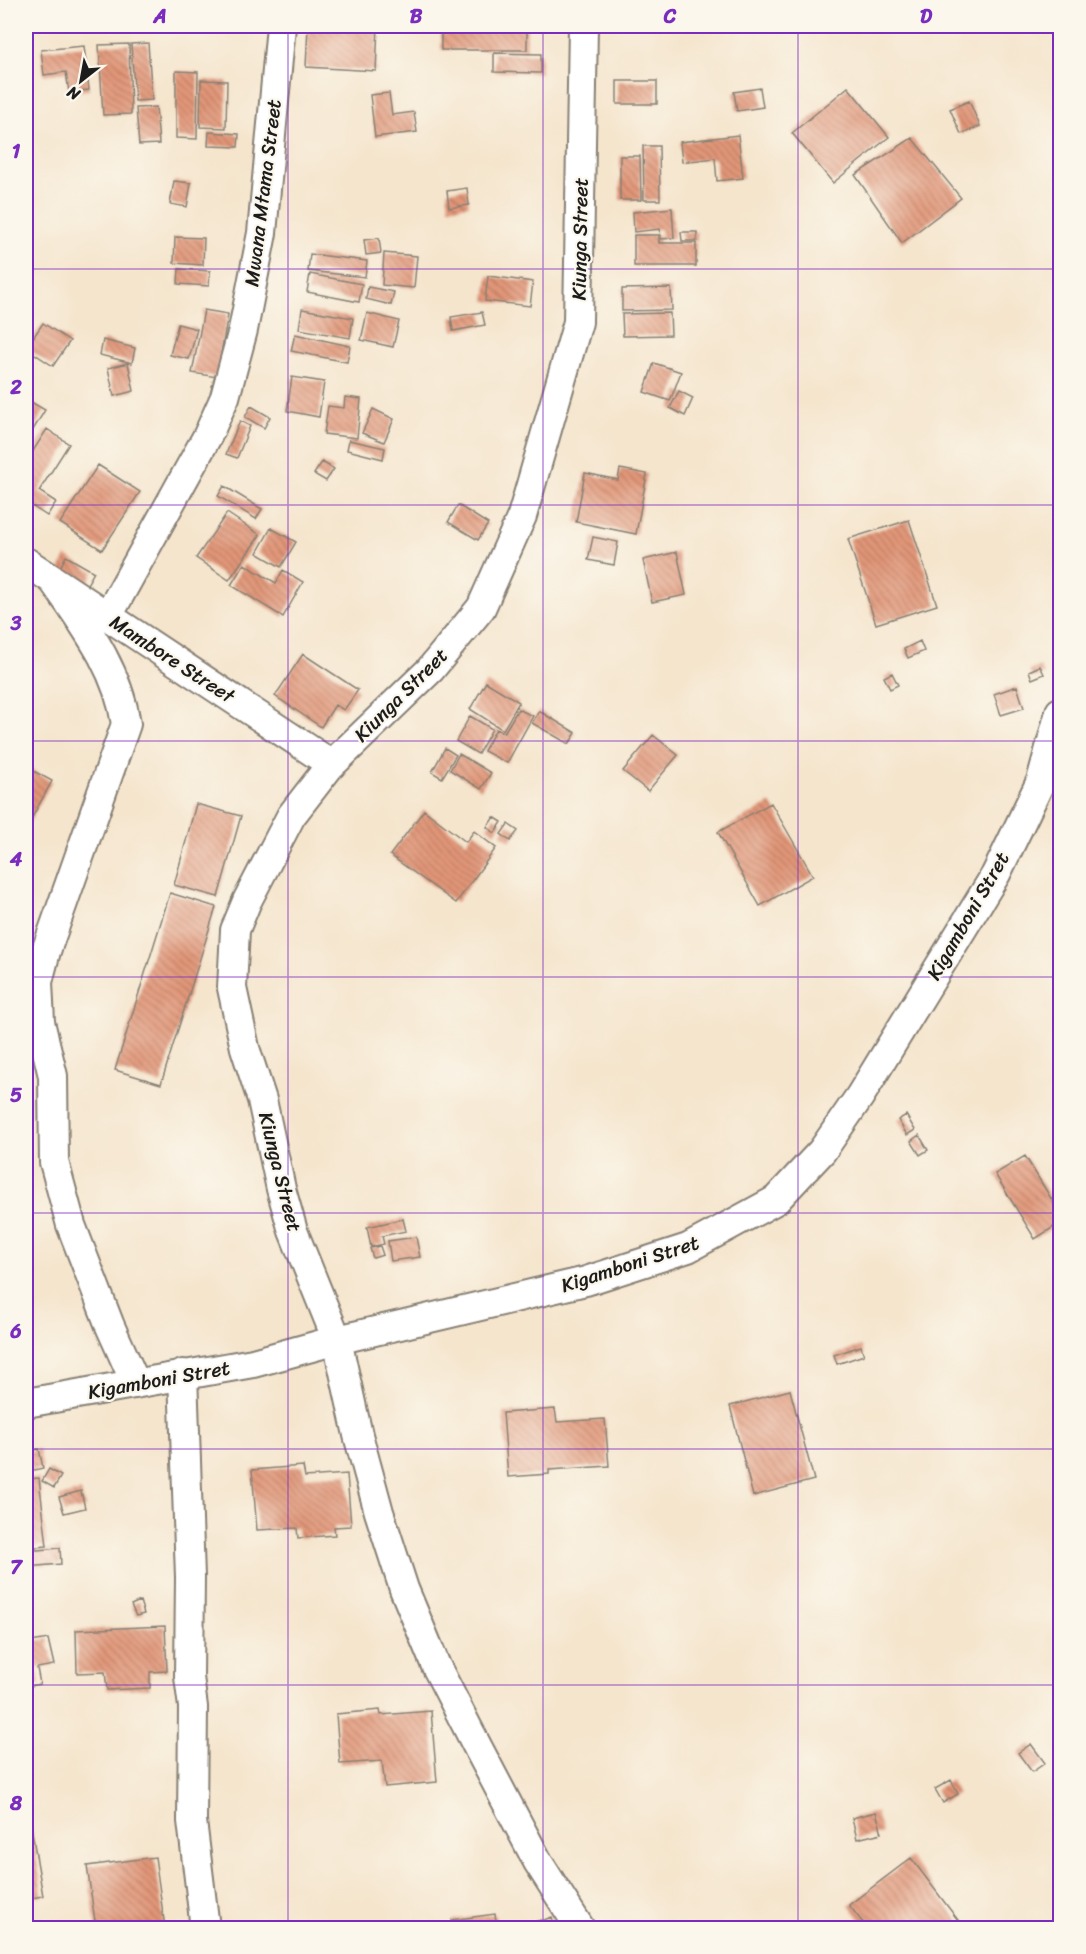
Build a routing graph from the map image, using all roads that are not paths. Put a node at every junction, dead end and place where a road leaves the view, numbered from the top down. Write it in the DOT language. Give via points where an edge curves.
graph roads {
  1 [pos="281,26"];
  2 [pos="583,26"];
  3 [pos="26,562"];
  4 [pos="53,580"];
  5 [pos="108,616"];
  6 [pos="1060,712"];
  7 [pos="319,756"];
  8 [pos="337,1340"];
  9 [pos="183,1374"];
  10 [pos="136,1384"];
  11 [pos="26,1403"];
  12 [pos="205,1929"];
  13 [pos="580,1929"];
  1 -- 5 [label="street, Mwana Mtama Street" via="262,233 225,397"];
  2 -- 8 [label="street, Kiunga Street" via="579,322 522,516 481,608 430,670 329,767 291,816 235,930 232,988 245,1048 262,1100 293,1230"];
  3 -- 4 [label="street, Mambore Street"];
  4 -- 5 [label="street, Mambore Street"];
  4 -- 10 [label="street" via="99,648 122,697 126,724 38,982 40,1022 54,1076 54,1162 71,1225"];
  5 -- 7 [label="street, Mambore Street"];
  6 -- 8 [label="street, Kigamboni Stret" via="1041,781 996,874 860,1096 822,1151 776,1200 688,1248 586,1281"];
  8 -- 9 [label="street, Kigamboni Stret" via="253,1363"];
  8 -- 13 [label="street, Kiunga Street" via="375,1501 404,1589 436,1666 477,1746 538,1862"];
  9 -- 10 [label="street, Kigamboni Stret"];
  9 -- 12 [label="street" via="189,1677 193,1707 192,1821"];
  10 -- 11 [label="street, Kigamboni Stret"];
}
